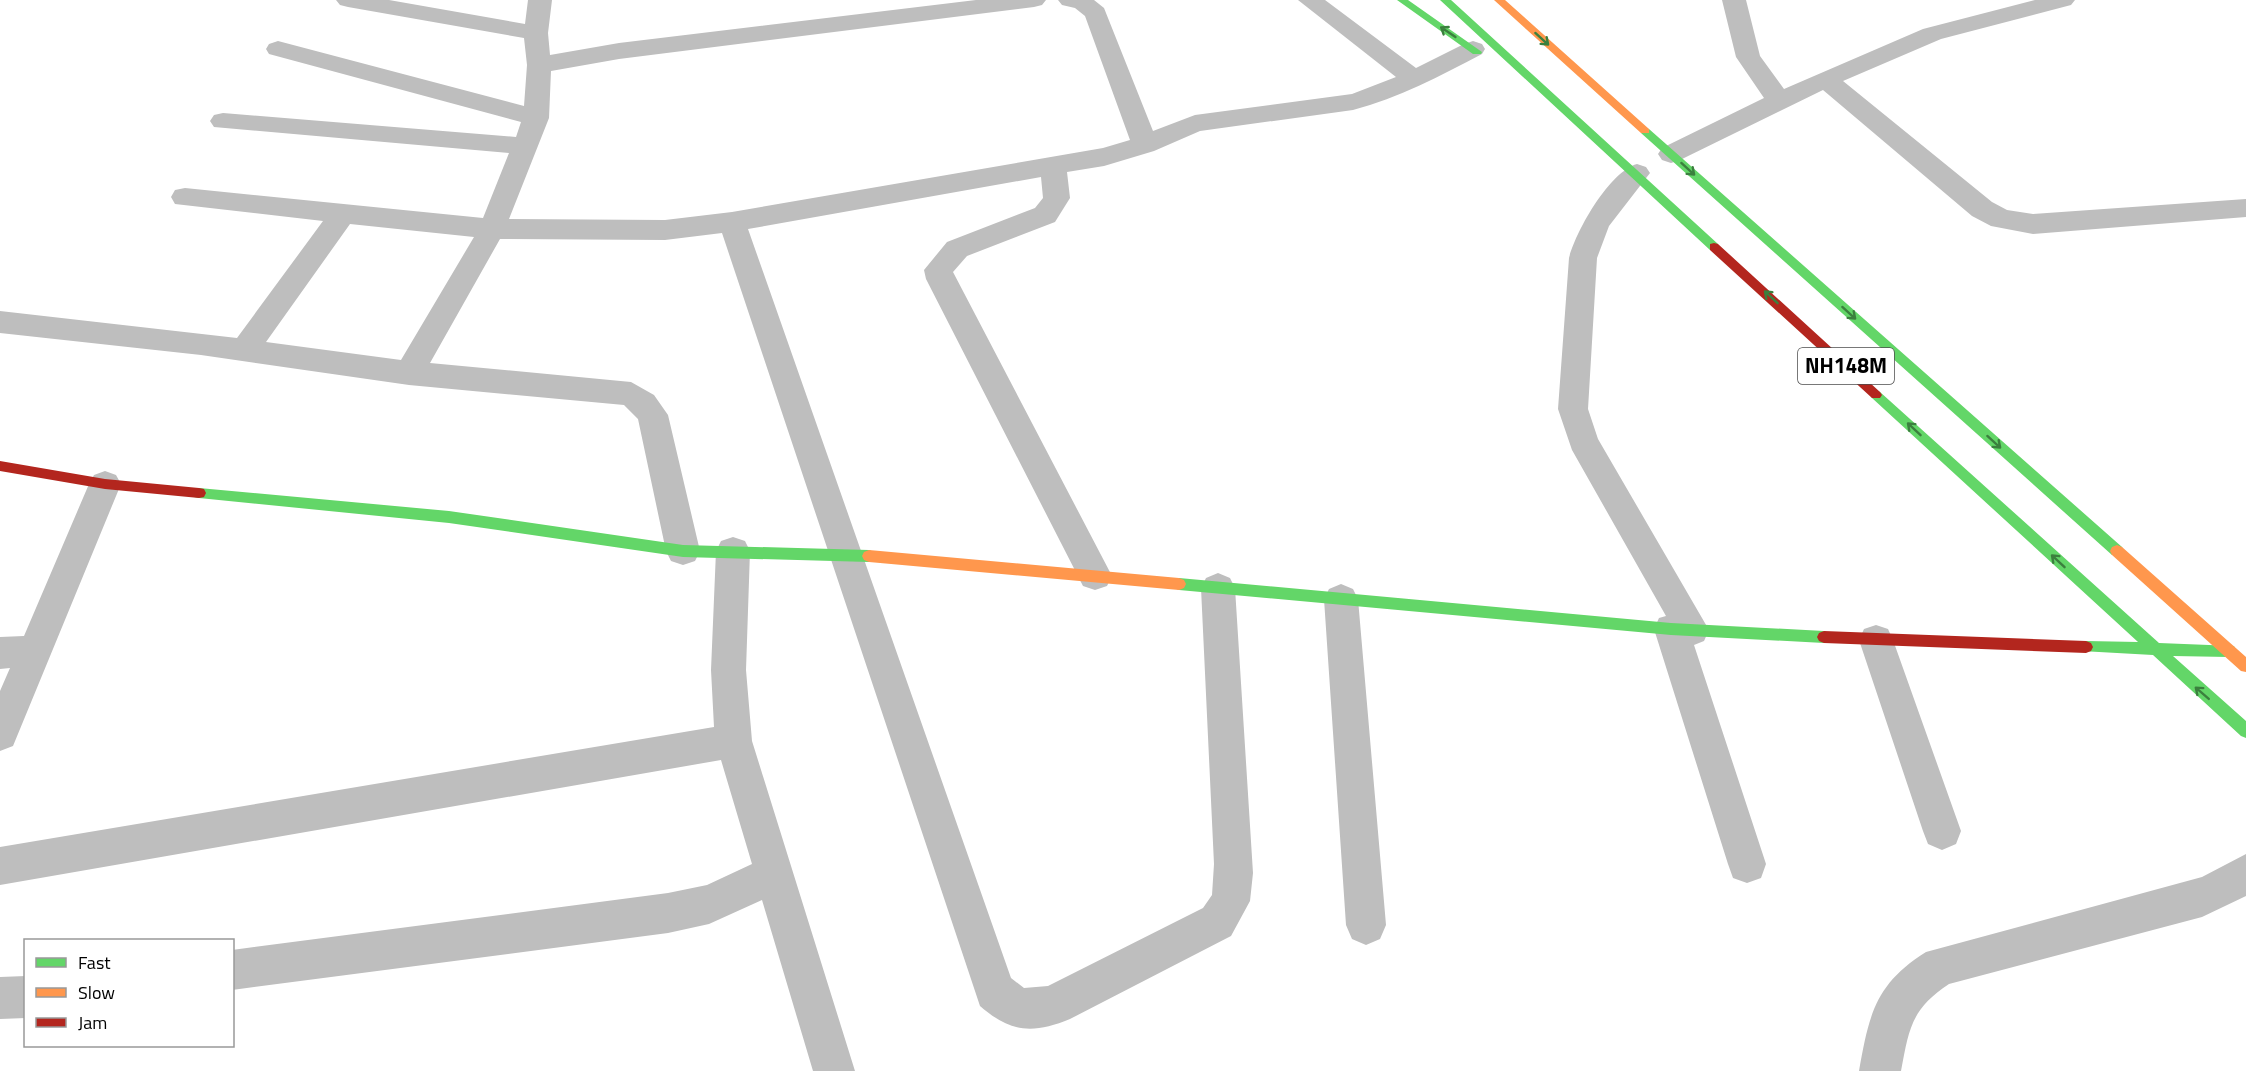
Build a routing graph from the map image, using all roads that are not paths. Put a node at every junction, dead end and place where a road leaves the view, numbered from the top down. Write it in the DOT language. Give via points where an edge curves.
graph roads {
  1 [pos="348,0"];
  2 [pos="540,0"];
  3 [pos="1034,0"];
  4 [pos="1070,0"];
  5 [pos="1310,0"];
  6 [pos="1402,0"];
  7 [pos="1445,0"];
  8 [pos="1498,0"];
  9 [pos="1734,0"];
  10 [pos="2063,0"];
  11 [pos="1546,22"];
  12 [pos="536,33"];
  13 [pos="278,49"];
  14 [pos="1473,49"];
  15 [pos="538,65"];
  16 [pos="1414,79"];
  17 [pos="1825,79"];
  18 [pos="1779,101"];
  19 [pos="1616,106"];
  20 [pos="536,118"];
  21 [pos="223,122"];
  22 [pos="1583,124"];
  23 [pos="1145,145"];
  24 [pos="525,146"];
  25 [pos="1671,154"];
  26 [pos="1052,166"];
  27 [pos="1637,173"];
  28 [pos="185,197"];
  29 [pos="2246,208"];
  30 [pos="343,213"];
  31 [pos="732,222"];
  32 [pos="492,229"];
  33 [pos="0,322"];
  34 [pos="245,350"];
  35 [pos="409,373"];
  36 [pos="0,466"];
  37 [pos="105,484"];
  38 [pos="683,551"];
  39 [pos="733,551"];
  40 [pos="845,554"];
  41 [pos="1095,576"];
  42 [pos="1218,588"];
  43 [pos="1341,599"];
  44 [pos="1682,629"];
  45 [pos="1876,640"];
  46 [pos="2153,649"];
  47 [pos="35,651"];
  48 [pos="2229,651"];
  49 [pos="0,653"];
  50 [pos="2246,666"];
  51 [pos="2246,731"];
  52 [pos="0,734"];
  53 [pos="734,741"];
  54 [pos="1942,831"];
  55 [pos="1747,864"];
  56 [pos="0,866"];
  57 [pos="2246,873"];
  58 [pos="774,874"];
  59 [pos="1365,925"];
  60 [pos="234,970"];
  61 [pos="24,997"];
  62 [pos="0,998"];
  63 [pos="834,1071"];
  64 [pos="1880,1071"];
  1 -- 12 [label="street"];
  2 -- 12 [label="street"];
  3 -- 15 [label="street" via="619,51"];
  4 -- 23 [label="street" via="1082,2 1096,13"];
  5 -- 16 [label="street"];
  14 -- 6 [label="main road, one-way"];
  7 -- 22 [label="main road, NH148M"];
  8 -- 19 [label="main road, NH148M, one-way"];
  9 -- 18 [label="street" via="1748,57"];
  10 -- 17 [label="street" via="1967,14 1932,34"];
  11 -- 19 [label="main road"];
  12 -- 15 [label="street"];
  13 -- 20 [label="street"];
  14 -- 16 [label="street"];
  14 -- 22 [label="main road"];
  15 -- 20 [label="street"];
  16 -- 23 [label="street" via="1353,102 1195,123"];
  17 -- 18 [label="street"];
  17 -- 29 [label="street" via="1982,209 2001,219 2032,224"];
  18 -- 25 [label="street"];
  19 -- 25 [label="main road, NH148M"];
  20 -- 24 [label="street"];
  21 -- 24 [label="street"];
  22 -- 27 [label="main road, NH148M"];
  23 -- 26 [label="street"];
  24 -- 32 [label="street"];
  25 -- 48 [label="main road, NH148M, one-way"];
  26 -- 31 [label="street"];
  26 -- 41 [label="street" via="1058,194 1056,206 1045,216 957,249 938,270"];
  27 -- 44 [label="street" via="1594,223 1587,237 1573,409 1583,441"];
  46 -- 27 [label="main road, NH148M, one-way"];
  28 -- 30 [label="street"];
  30 -- 32 [label="street"];
  30 -- 34 [label="street"];
  31 -- 32 [label="street" via="645,231"];
  31 -- 40 [label="street"];
  32 -- 35 [label="street"];
  33 -- 34 [label="street"];
  34 -- 35 [label="street"];
  35 -- 38 [label="street" via="631,394 653,415"];
  36 -- 37 [label="main road"];
  37 -- 38 [label="main road" via="449,517"];
  37 -- 47 [label="street"];
  38 -- 39 [label="main road"];
  39 -- 40 [label="main road"];
  39 -- 53 [label="street" via="728,706"];
  40 -- 41 [label="main road"];
  40 -- 42 [label="street" via="994,991 1020,1009 1037,1010 1055,1004 1217,922 1230,906 1234,887"];
  41 -- 42 [label="main road"];
  42 -- 43 [label="main road"];
  43 -- 44 [label="main road"];
  43 -- 59 [label="street"];
  44 -- 45 [label="main road"];
  44 -- 55 [label="street"];
  45 -- 46 [label="main road"];
  45 -- 54 [label="street"];
  46 -- 48 [label="main road"];
  51 -- 46 [label="main road, NH148M, one-way"];
  47 -- 49 [label="street"];
  47 -- 52 [label="street"];
  48 -- 50 [label="main road, NH148M"];
  53 -- 56 [label="street"];
  53 -- 58 [label="street"];
  57 -- 64 [label="street" via="2202,897 1940,966 1900,997 1889,1025"];
  58 -- 60 [label="street" via="709,904 668,913"];
  58 -- 63 [label="street"];
  61 -- 62 [label="street"];
}
